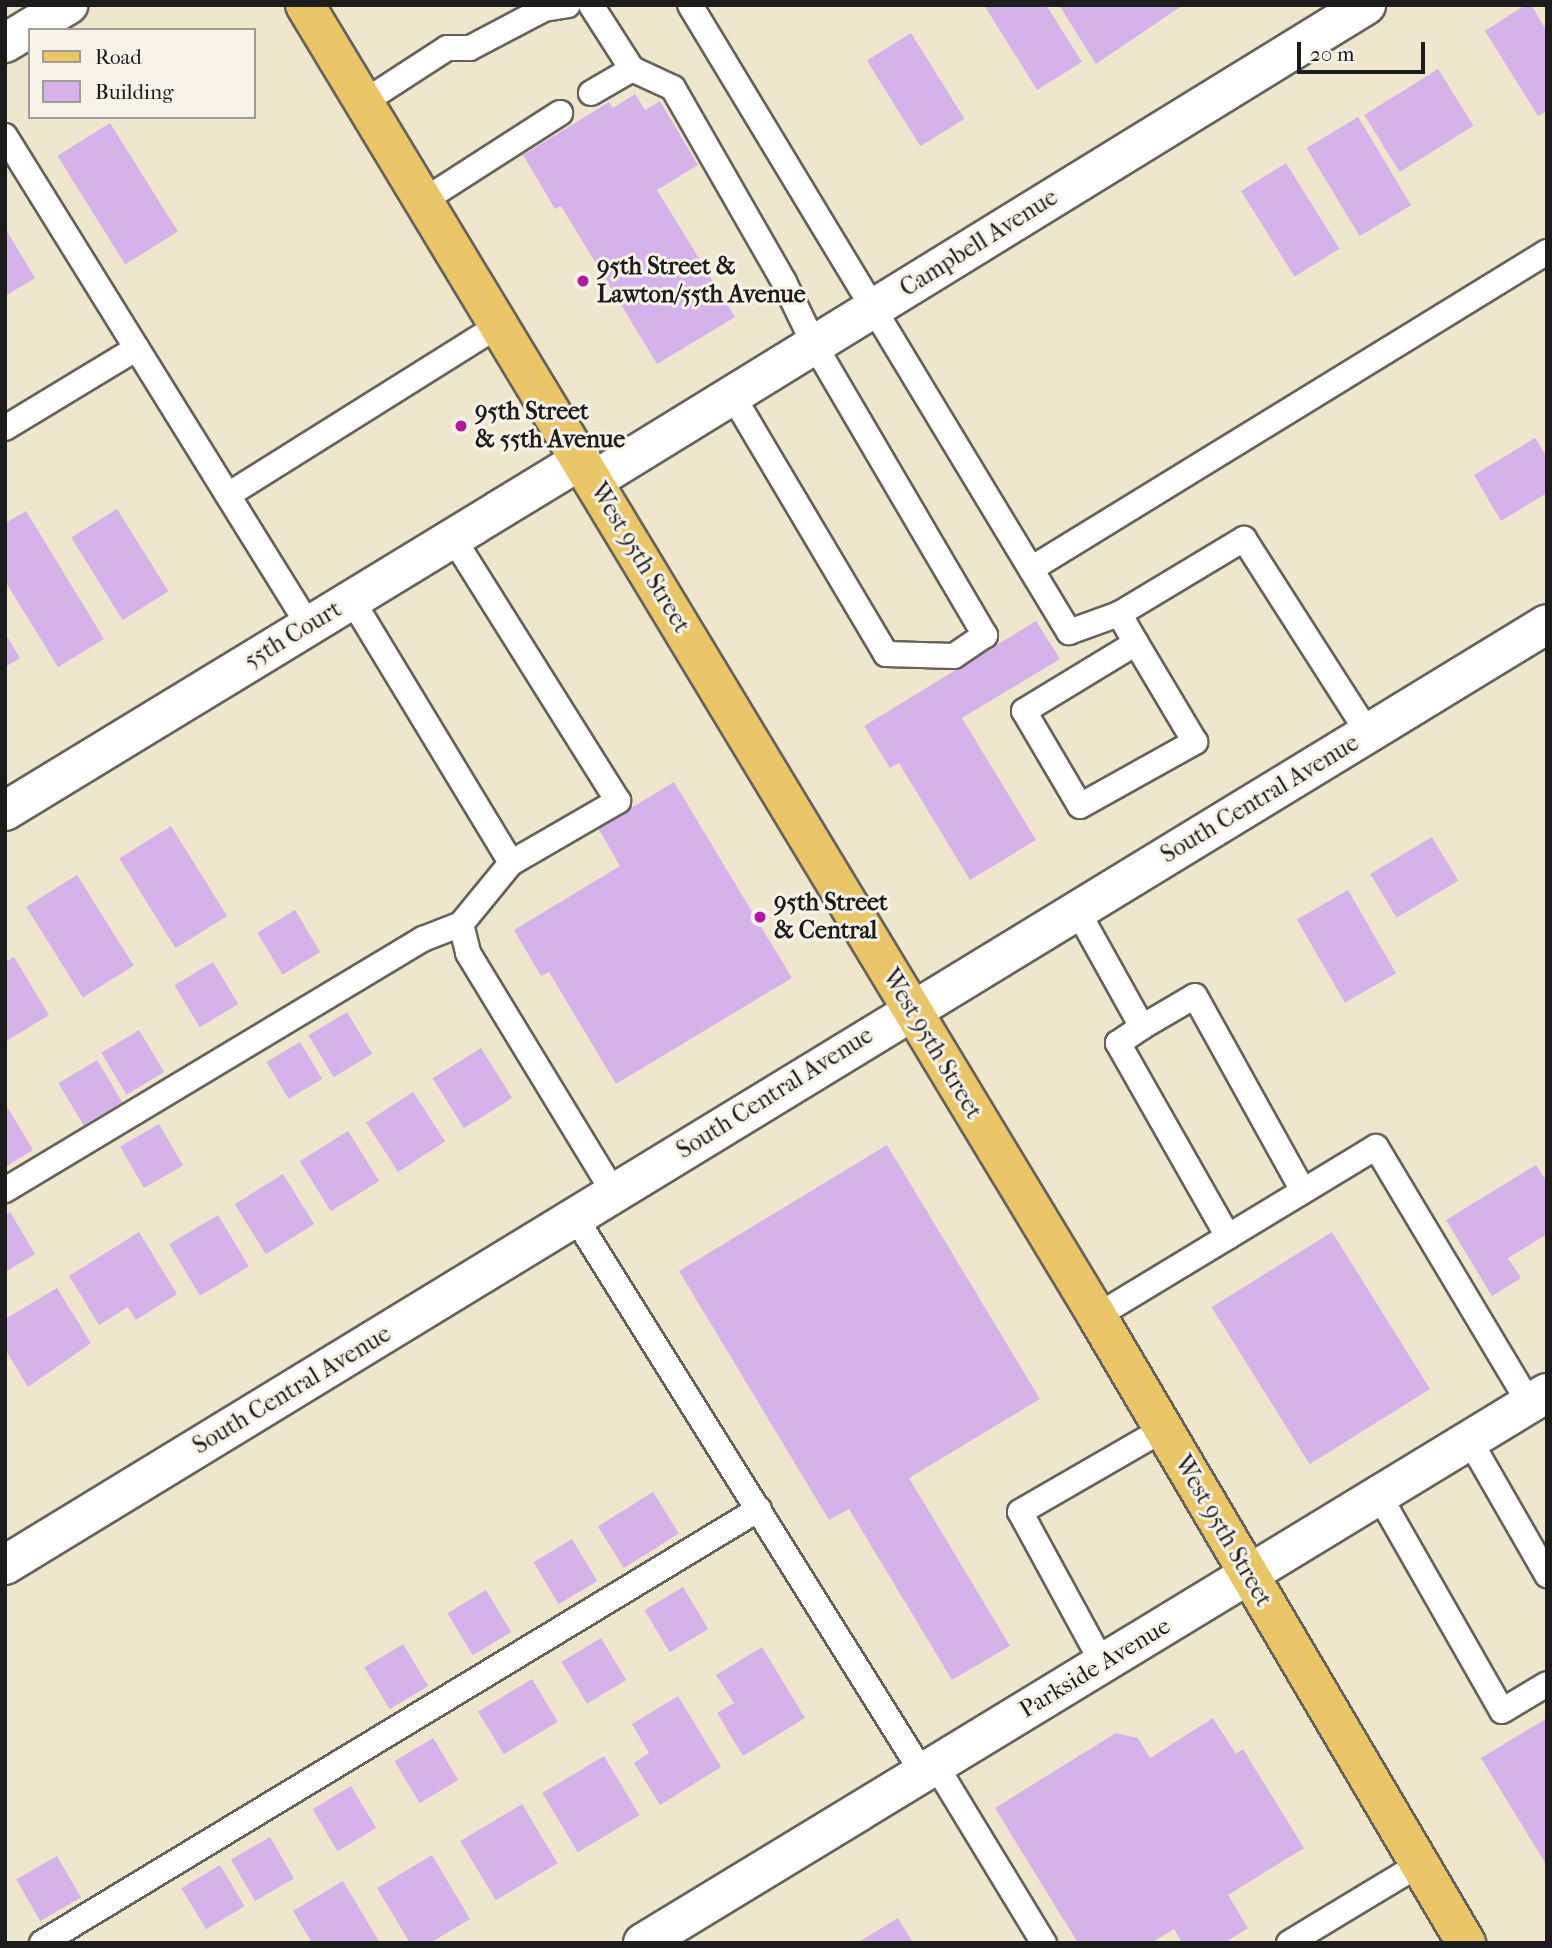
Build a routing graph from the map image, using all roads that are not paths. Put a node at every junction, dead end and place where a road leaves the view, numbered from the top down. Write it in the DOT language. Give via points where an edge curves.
graph roads {
  1 [pos="68,5"];
  2 [pos="305,5"];
  3 [pos="568,5"];
  4 [pos="591,5"];
  5 [pos="690,5"];
  6 [pos="1366,5"];
  7 [pos="30,28"];
  8 [pos="28,29"];
  9 [pos="5,43"];
  10 [pos="632,69"];
  11 [pos="591,93"];
  12 [pos="364,102"];
  13 [pos="560,113"];
  14 [pos="5,136"];
  15 [pos="423,201"];
  16 [pos="1547,251"];
  17 [pos="875,307"];
  18 [pos="499,325"];
  19 [pos="814,344"];
  20 [pos="136,348"];
  21 [pos="732,395"];
  22 [pos="5,428"];
  23 [pos="587,470"];
  24 [pos="228,495"];
  25 [pos="453,538"];
  26 [pos="1031,569"];
  27 [pos="352,600"];
  28 [pos="1119,614"];
  29 [pos="1547,624"];
  30 [pos="309,626"];
  31 [pos="1136,643"];
  32 [pos="1368,733"];
  33 [pos="5,811"];
  34 [pos="510,863"];
  35 [pos="1077,910"];
  36 [pos="461,924"];
  37 [pos="910,1010"];
  38 [pos="1142,1027"];
  39 [pos="5,1190"];
  40 [pos="1303,1191"];
  41 [pos="614,1193"];
  42 [pos="575,1217"];
  43 [pos="1228,1237"];
  44 [pos="1097,1316"];
  45 [pos="1538,1398"];
  46 [pos="1164,1429"];
  47 [pos="1470,1441"];
  48 [pos="1380,1497"];
  49 [pos="759,1509"];
  50 [pos="5,1565"];
  51 [pos="1547,1575"];
  52 [pos="1250,1576"];
  53 [pos="1103,1664"];
  54 [pos="1547,1684"];
  55 [pos="929,1768"];
  56 [pos="1420,1864"];
  57 [pos="42,1943"];
  58 [pos="643,1943"];
  59 [pos="1044,1943"];
  60 [pos="1289,1943"];
  61 [pos="1466,1943"];
  1 -- 7 [label="street"];
  2 -- 12 [label="main road, West 95th Street"];
  3 -- 12 [label="lane" via="544,9 470,48 447,48"];
  4 -- 10 [label="lane"];
  5 -- 17 [label="lane"];
  6 -- 17 [label="street, Campbell Avenue"];
  8 -- 9 [label="street"];
  10 -- 11 [label="lane"];
  10 -- 19 [label="lane" via="673,88"];
  12 -- 15 [label="main road, West 95th Street"];
  13 -- 15 [label="lane"];
  14 -- 20 [label="lane"];
  15 -- 18 [label="main road, West 95th Street"];
  16 -- 26 [label="lane"];
  17 -- 19 [label="street, Campbell Avenue"];
  17 -- 26 [label="lane"];
  18 -- 23 [label="main road, West 95th Street"];
  18 -- 24 [label="lane"];
  19 -- 21 [label="street, Campbell Avenue"];
  19 -- 21 [label="lane" via="985,635 954,656 886,654"];
  20 -- 22 [label="lane"];
  20 -- 24 [label="lane"];
  21 -- 23 [label="street, Campbell Avenue"];
  23 -- 25 [label="street, 55th Court"];
  23 -- 37 [label="main road, West 95th Street"];
  24 -- 30 [label="lane"];
  25 -- 27 [label="street, 55th Court"];
  25 -- 34 [label="lane" via="618,801"];
  26 -- 28 [label="lane" via="1069,632"];
  27 -- 30 [label="street, 55th Court"];
  27 -- 34 [label="lane"];
  28 -- 31 [label="lane"];
  28 -- 32 [label="lane" via="1244,539"];
  29 -- 32 [label="street, South Central Avenue"];
  30 -- 33 [label="street, 55th Court"];
  31 -- 31 [label="lane" via="1024,711 1080,806 1195,742"];
  32 -- 35 [label="street, South Central Avenue"];
  34 -- 36 [label="lane"];
  35 -- 37 [label="street, South Central Avenue"];
  35 -- 38 [label="lane"];
  36 -- 39 [label="lane" via="423,939"];
  36 -- 41 [label="lane" via="468,953"];
  37 -- 41 [label="street, South Central Avenue"];
  37 -- 44 [label="main road, West 95th Street"];
  38 -- 40 [label="lane" via="1195,996"];
  38 -- 43 [label="lane" via="1118,1043"];
  40 -- 43 [label="lane"];
  40 -- 45 [label="lane" via="1376,1147"];
  41 -- 42 [label="street, South Central Avenue"];
  42 -- 49 [label="lane"];
  42 -- 50 [label="street, South Central Avenue"];
  43 -- 44 [label="lane"];
  44 -- 46 [label="main road, West 95th Street"];
  45 -- 47 [label="street, Parkside Avenue"];
  46 -- 52 [label="main road, West 95th Street"];
  46 -- 53 [label="lane" via="1020,1512"];
  47 -- 48 [label="street, Parkside Avenue"];
  47 -- 51 [label="lane"];
  48 -- 52 [label="street, Parkside Avenue"];
  48 -- 54 [label="lane" via="1502,1711"];
  49 -- 55 [label="lane"];
  49 -- 57 [label="lane"];
  52 -- 53 [label="street, Parkside Avenue"];
  52 -- 56 [label="main road, West 95th Street"];
  53 -- 55 [label="street, Parkside Avenue"];
  55 -- 58 [label="street, Parkside Avenue"];
  55 -- 59 [label="lane"];
  56 -- 60 [label="lane"];
  56 -- 61 [label="main road, West 95th Street"];
}
